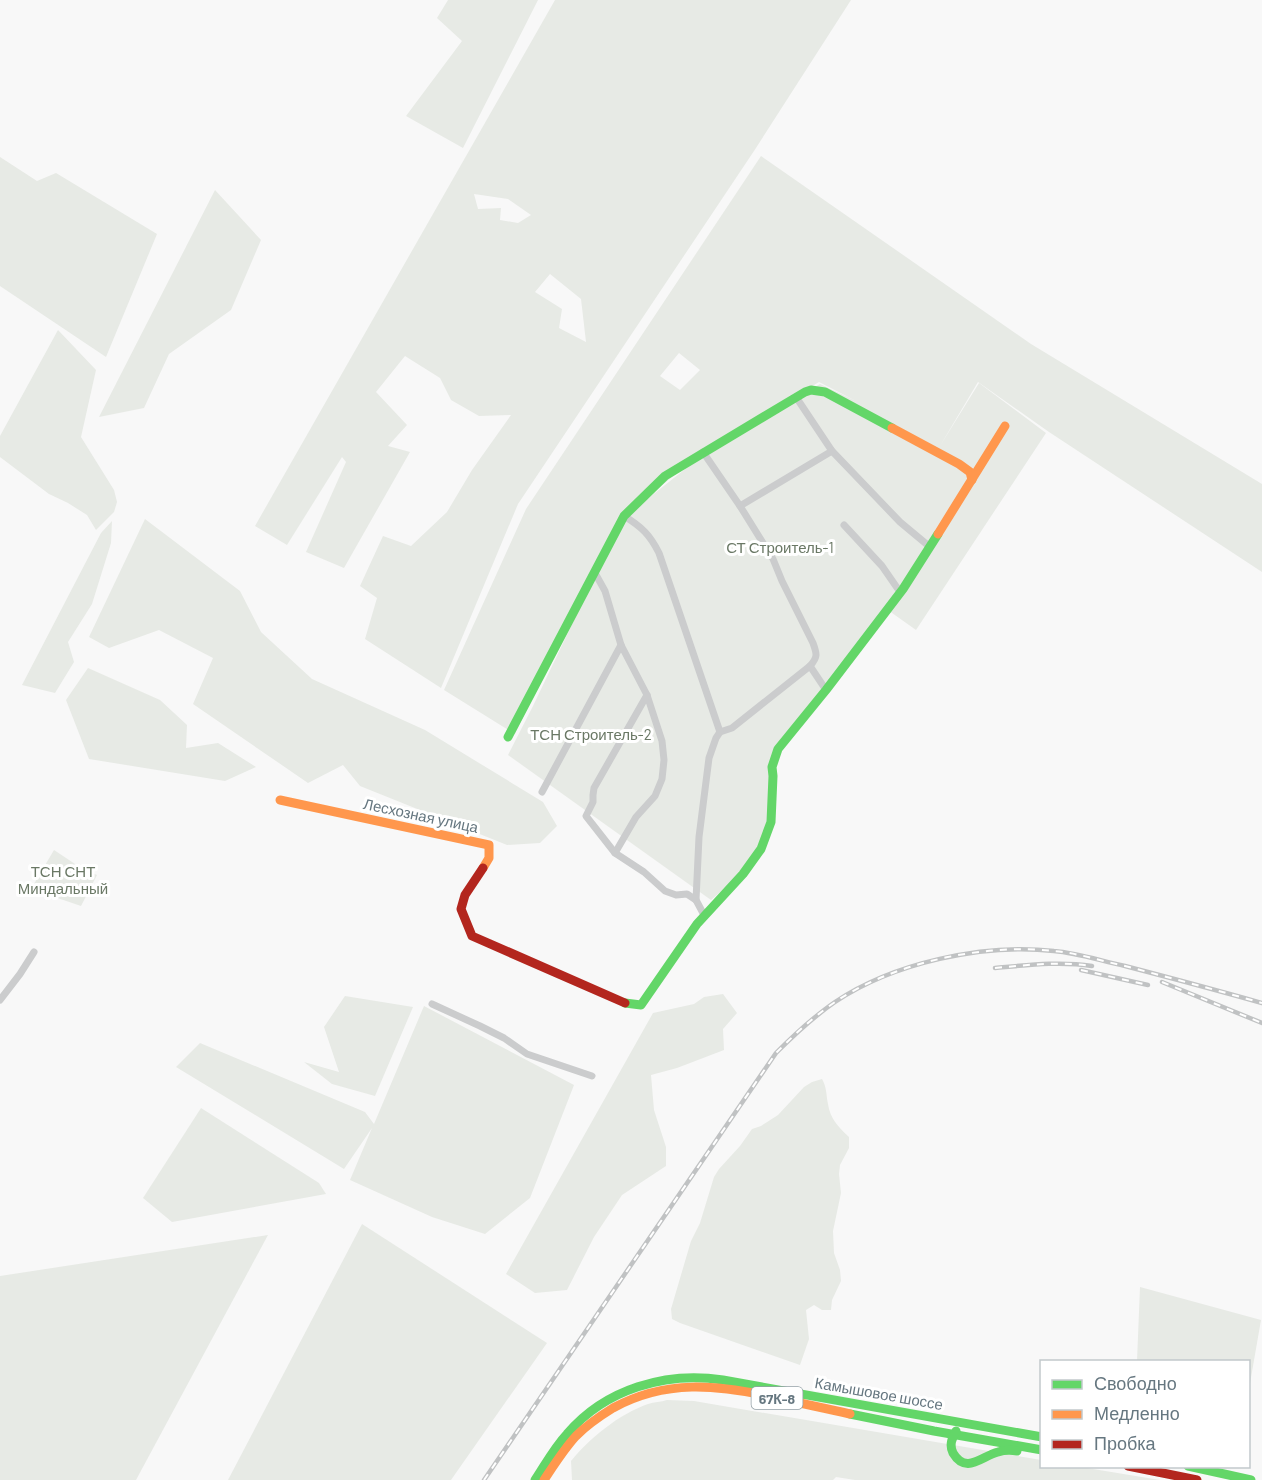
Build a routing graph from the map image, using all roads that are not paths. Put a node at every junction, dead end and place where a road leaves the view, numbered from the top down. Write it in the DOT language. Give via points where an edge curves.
graph roads {
  1 [pos="796,397"];
  2 [pos="1005,426"];
  3 [pos="832,451"];
  4 [pos="703,452"];
  5 [pos="972,480"];
  6 [pos="740,506"];
  7 [pos="624,516"];
  8 [pos="844,525"];
  9 [pos="930,546"];
  10 [pos="595,573"];
  11 [pos="900,592"];
  12 [pos="621,645"];
  13 [pos="810,666"];
  14 [pos="826,690"];
  15 [pos="647,695"];
  16 [pos="720,732"];
  17 [pos="508,737"];
  18 [pos="542,792"];
  19 [pos="280,800"];
  20 [pos="615,853"];
  21 [pos="696,900"];
  22 [pos="704,915"];
  23 [pos="34,951"];
  24 [pos="0,1000"];
  25 [pos="432,1004"];
  26 [pos="592,1076"];
  27 [pos="1001,1429"];
  28 [pos="953,1435"];
  29 [pos="1040,1437"];
  30 [pos="1040,1450"];
  31 [pos="1040,1450"];
  32 [pos="1133,1468"];
  33 [pos="1193,1468"];
  34 [pos="535,1480"];
  35 [pos="544,1480"];
  36 [pos="1197,1480"];
  37 [pos="1251,1480"];
  1 -- 3 [label="street"];
  1 -- 4 [label="street"];
  1 -- 5 [label="street" via="811,390 825,392 965,468"];
  2 -- 5 [label="street"];
  3 -- 6 [label="street"];
  3 -- 9 [label="street" via="900,522"];
  4 -- 6 [label="street"];
  4 -- 7 [label="street" via="664,476"];
  5 -- 9 [label="street"];
  6 -- 13 [label="street" via="773,559 813,643 816,659"];
  7 -- 10 [label="street"];
  7 -- 16 [label="street" via="639,525 660,553"];
  8 -- 11 [label="street"];
  9 -- 11 [label="street"];
  10 -- 12 [label="street" via="606,591"];
  10 -- 17 [label="street"];
  11 -- 14 [label="street"];
  12 -- 15 [label="street"];
  12 -- 18 [label="street"];
  13 -- 14 [label="street"];
  13 -- 16 [label="street" via="732,728"];
  14 -- 22 [label="street" via="778,749 771,767 771,822 761,849"];
  15 -- 20 [label="street" via="662,741 662,779 655,796"];
  15 -- 20 [label="street" via="594,788 586,816"];
  16 -- 21 [label="street" via="709,758"];
  19 -- 22 [label="street, Лесхозная улица" via="489,844 489,858 465,895 461,909 472,936 622,1003 641,1005"];
  20 -- 21 [label="street" via="665,891 687,894"];
  21 -- 22 [label="street"];
  23 -- 24 [label="street"];
  25 -- 26 [label="street" via="504,1038 527,1054"];
  27 -- 28 [label="street" via="986,1432 962,1428"];
  27 -- 29 [label="street, Камышовое шоссе / 67К-8"];
  27 -- 34 [label="street, Камышовое шоссе / 67К-8" via="735,1382 676,1378 629,1390 596,1408 568,1432"];
  28 -- 30 [label="street, Камышовое шоссе / 67К-8"];
  28 -- 31 [label="street" via="951,1450 967,1464 994,1453"];
  28 -- 35 [label="street, Камышовое шоссе / 67К-8" via="741,1390 670,1388 649,1392 603,1414 578,1434"];
  32 -- 36 [label="street"];
  33 -- 37 [label="street"];
}
